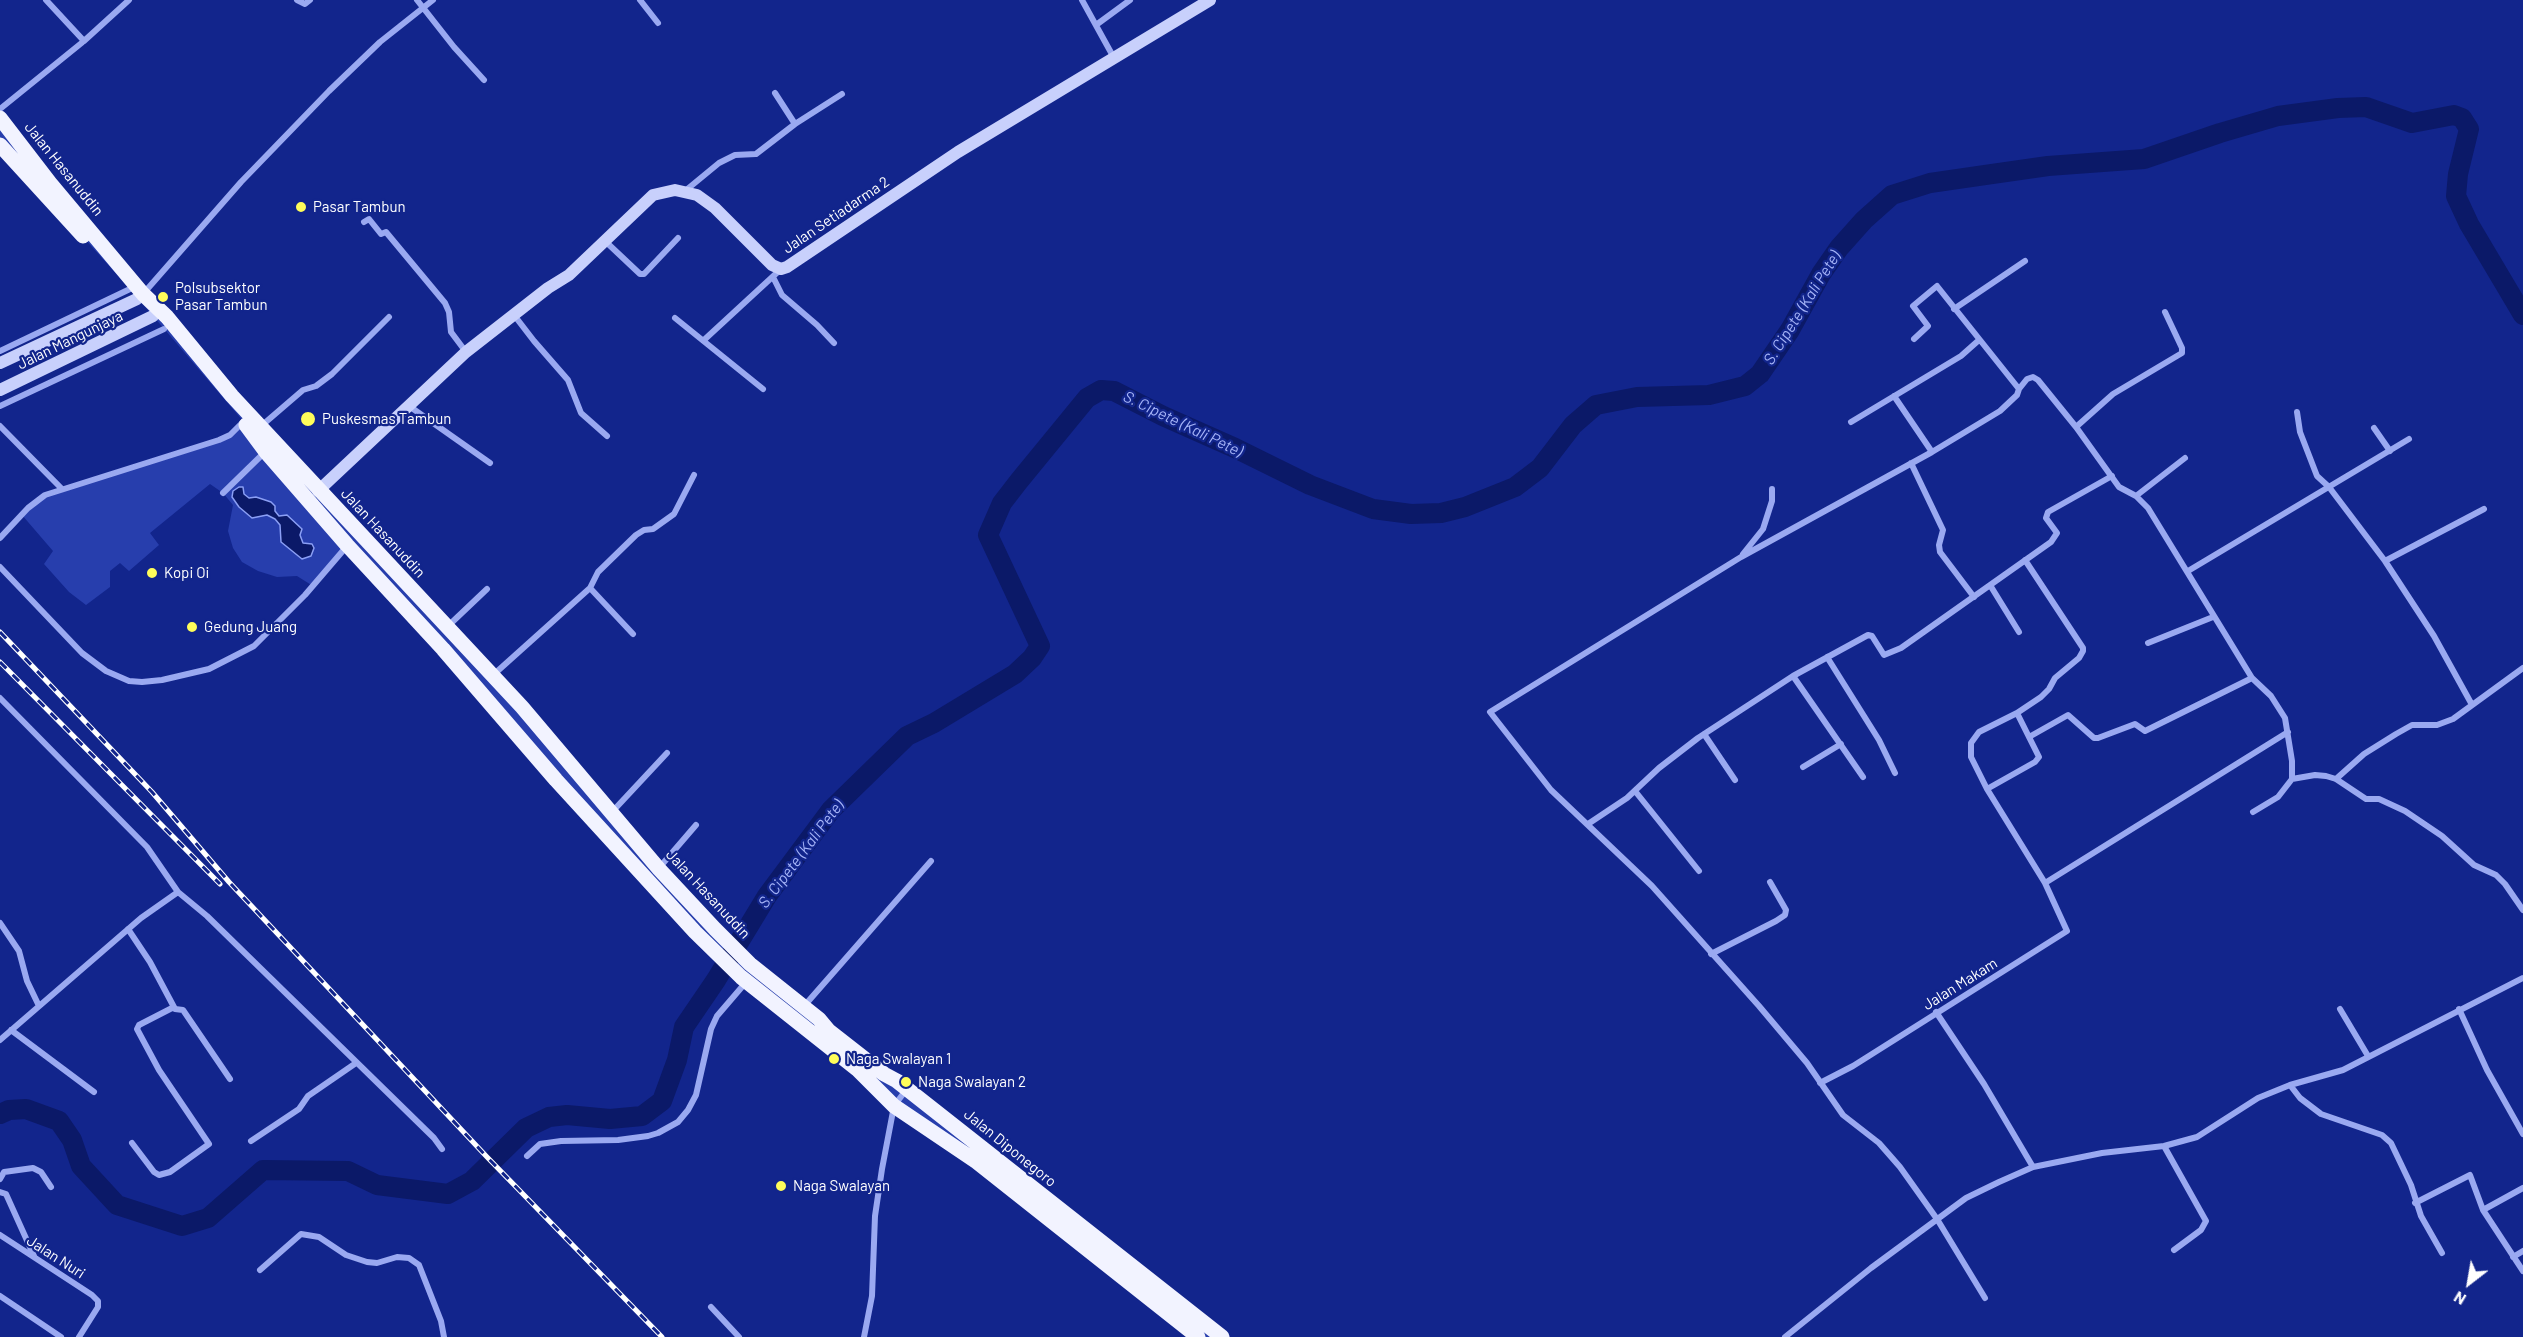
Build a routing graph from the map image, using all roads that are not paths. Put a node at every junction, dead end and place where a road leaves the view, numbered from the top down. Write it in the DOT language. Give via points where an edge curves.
graph roads {
  1 [pos="46,0"];
  2 [pos="129,0"];
  3 [pos="297,0"];
  4 [pos="310,0"];
  5 [pos="417,0"];
  6 [pos="433,0"];
  7 [pos="640,0"];
  8 [pos="1082,0"];
  9 [pos="1130,0"];
  10 [pos="1210,0"];
  11 [pos="423,8"];
  12 [pos="658,23"];
  13 [pos="1096,25"];
  14 [pos="84,41"];
  15 [pos="1114,57"];
  16 [pos="484,80"];
  17 [pos="775,93"];
  18 [pos="842,94"];
  19 [pos="0,109"];
  20 [pos="0,118"];
  21 [pos="795,124"];
  22 [pos="0,145"];
  23 [pos="685,191"];
  24 [pos="364,222"];
  25 [pos="678,238"];
  26 [pos="605,241"];
  27 [pos="2025,261"];
  28 [pos="777,273"];
  29 [pos="137,294"];
  30 [pos="1954,309"];
  31 [pos="2165,312"];
  32 [pos="514,314"];
  33 [pos="153,316"];
  34 [pos="389,317"];
  35 [pos="675,318"];
  36 [pos="164,329"];
  37 [pos="1914,339"];
  38 [pos="704,340"];
  39 [pos="1979,340"];
  40 [pos="834,343"];
  41 [pos="0,351"];
  42 [pos="466,352"];
  43 [pos="0,363"];
  44 [pos="763,388"];
  45 [pos="2019,389"];
  46 [pos="0,390"];
  47 [pos="1894,396"];
  48 [pos="408,405"];
  49 [pos="0,406"];
  50 [pos="2297,412"];
  51 [pos="244,422"];
  52 [pos="1851,422"];
  53 [pos="0,426"];
  54 [pos="2076,427"];
  55 [pos="260,428"];
  56 [pos="2374,428"];
  57 [pos="607,436"];
  58 [pos="2409,439"];
  59 [pos="2390,451"];
  60 [pos="266,452"];
  61 [pos="1932,452"];
  62 [pos="2185,458"];
  63 [pos="490,463"];
  64 [pos="1911,463"];
  65 [pos="694,475"];
  66 [pos="2112,476"];
  67 [pos="2329,487"];
  68 [pos="61,488"];
  69 [pos="1772,489"];
  70 [pos="318,490"];
  71 [pos="223,493"];
  72 [pos="2136,496"];
  73 [pos="2484,509"];
  74 [pos="0,538"];
  75 [pos="347,545"];
  76 [pos="1741,557"];
  77 [pos="2025,560"];
  78 [pos="2385,561"];
  79 [pos="0,567"];
  80 [pos="2188,571"];
  81 [pos="1990,585"];
  82 [pos="590,588"];
  83 [pos="487,589"];
  84 [pos="1974,597"];
  85 [pos="2213,617"];
  86 [pos="447,627"];
  87 [pos="2019,632"];
  88 [pos="633,634"];
  89 [pos="2148,643"];
  90 [pos="1827,657"];
  91 [pos="2523,668"];
  92 [pos="492,676"];
  93 [pos="1793,676"];
  94 [pos="2252,678"];
  95 [pos="0,698"];
  96 [pos="2471,703"];
  97 [pos="2017,713"];
  98 [pos="2288,732"];
  99 [pos="1704,734"];
  100 [pos="2029,737"];
  101 [pos="1841,744"];
  102 [pos="667,753"];
  103 [pos="1803,767"];
  104 [pos="1895,773"];
  105 [pos="1863,777"];
  106 [pos="2292,779"];
  107 [pos="2336,779"];
  108 [pos="1735,780"];
  109 [pos="1987,789"];
  110 [pos="1635,791"];
  111 [pos="611,812"];
  112 [pos="2253,812"];
  113 [pos="1588,824"];
  114 [pos="696,825"];
  115 [pos="931,861"];
  116 [pos="659,869"];
  117 [pos="1699,871"];
  118 [pos="1770,882"];
  119 [pos="2045,884"];
  120 [pos="178,892"];
  121 [pos="2523,910"];
  122 [pos="0,923"];
  123 [pos="128,929"];
  124 [pos="705,930"];
  125 [pos="1711,954"];
  126 [pos="746,974"];
  127 [pos="2523,978"];
  128 [pos="39,1006"];
  129 [pos="174,1007"];
  130 [pos="2340,1009"];
  131 [pos="2459,1009"];
  132 [pos="1935,1012"];
  133 [pos="799,1014"];
  134 [pos="11,1030"];
  135 [pos="0,1040"];
  136 [pos="2368,1056"];
  137 [pos="356,1063"];
  138 [pos="230,1079"];
  139 [pos="1820,1083"];
  140 [pos="2290,1085"];
  141 [pos="907,1090"];
  142 [pos="94,1092"];
  143 [pos="894,1107"];
  144 [pos="2523,1134"];
  145 [pos="251,1141"];
  146 [pos="132,1143"];
  147 [pos="2164,1146"];
  148 [pos="442,1149"];
  149 [pos="527,1156"];
  150 [pos="2033,1167"];
  151 [pos="0,1179"];
  152 [pos="51,1187"];
  153 [pos="2523,1188"];
  154 [pos="0,1192"];
  155 [pos="2415,1203"];
  156 [pos="2483,1210"];
  157 [pos="1937,1219"];
  158 [pos="0,1235"];
  159 [pos="2174,1250"];
  160 [pos="2523,1251"];
  161 [pos="2442,1252"];
  162 [pos="34,1257"];
  163 [pos="2514,1257"];
  164 [pos="260,1270"];
  165 [pos="2523,1271"];
  166 [pos="0,1296"];
  167 [pos="1985,1298"];
  168 [pos="711,1307"];
  169 [pos="61,1337"];
  170 [pos="79,1337"];
  171 [pos="444,1337"];
  172 [pos="739,1337"];
  173 [pos="864,1337"];
  174 [pos="1198,1337"];
  175 [pos="1222,1337"];
  176 [pos="1785,1337"];
  1 -- 14 [label="street"];
  2 -- 14 [label="street"];
  3 -- 4 [label="street" via="305,4"];
  5 -- 11 [label="street"];
  6 -- 11 [label="street"];
  7 -- 12 [label="street"];
  8 -- 13 [label="street"];
  9 -- 13 [label="street"];
  10 -- 15 [label="main road, Jalan Setiadarma 2"];
  11 -- 16 [label="street"];
  11 -- 29 [label="street" via="329,91"];
  13 -- 15 [label="street"];
  14 -- 19 [label="street"];
  15 -- 28 [label="main road, Jalan Setiadarma 2" via="958,152"];
  17 -- 21 [label="street"];
  18 -- 21 [label="street"];
  20 -- 29 [label="highway, Jalan Hasanuddin"];
  21 -- 23 [label="street" via="756,154 735,155 719,164"];
  22 -- 29 [label="highway, Jalan Hasanuddin"];
  23 -- 26 [label="main road" via="653,195"];
  23 -- 28 [label="main road, Jalan Setiadarma 2" via="715,208"];
  24 -- 42 [label="street" via="369,219 381,234 386,232 445,303 451,332"];
  25 -- 26 [label="street" via="644,274"];
  26 -- 32 [label="main road" via="569,275"];
  27 -- 30 [label="street"];
  28 -- 38 [label="street"];
  28 -- 40 [label="street" via="782,295"];
  29 -- 33 [label="highway, Jalan Hasanuddin"];
  29 -- 41 [label="street"];
  29 -- 43 [label="main road, Jalan Mangunjaya"];
  29 -- 55 [label="highway, Jalan Hasanuddin" via="161,311"];
  30 -- 37 [label="street" via="1936,286 1913,306 1928,326"];
  30 -- 39 [label="street"];
  31 -- 54 [label="street" via="2182,353 2113,394"];
  32 -- 42 [label="main road"];
  32 -- 57 [label="street" via="568,380 581,413"];
  33 -- 36 [label="highway, Jalan Hasanuddin"];
  33 -- 46 [label="main road, Jalan Mangunjaya"];
  34 -- 55 [label="street" via="332,374 303,390"];
  35 -- 38 [label="street"];
  36 -- 49 [label="street"];
  36 -- 51 [label="highway, Jalan Hasanuddin"];
  38 -- 44 [label="street"];
  39 -- 45 [label="street"];
  39 -- 47 [label="street" via="1961,356"];
  42 -- 48 [label="main road"];
  45 -- 54 [label="street" via="2027,379 2038,380"];
  45 -- 61 [label="street" via="2000,411"];
  47 -- 52 [label="street"];
  47 -- 61 [label="street"];
  48 -- 63 [label="street"];
  48 -- 70 [label="main road"];
  50 -- 67 [label="street" via="2312,467"];
  51 -- 60 [label="highway, Jalan Hasanuddin"];
  51 -- 68 [label="street" via="219,440"];
  53 -- 68 [label="street"];
  54 -- 66 [label="street"];
  55 -- 70 [label="highway, Jalan Hasanuddin"];
  56 -- 59 [label="street"];
  58 -- 59 [label="street"];
  59 -- 67 [label="street"];
  60 -- 71 [label="street"];
  60 -- 75 [label="highway, Jalan Hasanuddin"];
  61 -- 64 [label="street"];
  62 -- 72 [label="street"];
  64 -- 76 [label="street"];
  64 -- 84 [label="street" via="1943,530 1940,552"];
  65 -- 82 [label="street" via="674,514 629,541 598,572"];
  66 -- 72 [label="street" via="2119,487"];
  66 -- 77 [label="street" via="2048,512 2046,518 2056,533 2054,538"];
  67 -- 78 [label="street"];
  67 -- 80 [label="street"];
  68 -- 74 [label="street" via="28,508"];
  69 -- 76 [label="street" via="1763,529"];
  70 -- 86 [label="highway, Jalan Hasanuddin"];
  72 -- 80 [label="street" via="2148,508"];
  73 -- 78 [label="street"];
  75 -- 79 [label="street" via="254,646 209,669 142,682 106,671 82,653"];
  75 -- 124 [label="highway, Jalan Hasanuddin" via="556,780"];
  76 -- 113 [label="street" via="1490,712 1540,778"];
  77 -- 81 [label="street"];
  77 -- 97 [label="street, Jalan Makam" via="2083,648 2079,658 2055,678 2049,689"];
  78 -- 96 [label="street" via="2434,636"];
  80 -- 85 [label="street"];
  81 -- 84 [label="street"];
  81 -- 87 [label="street"];
  82 -- 88 [label="street"];
  82 -- 92 [label="street"];
  83 -- 86 [label="street"];
  84 -- 90 [label="street" via="1888,655 1881,653 1868,635"];
  85 -- 89 [label="street"];
  85 -- 94 [label="street"];
  86 -- 92 [label="highway, Jalan Hasanuddin"];
  90 -- 93 [label="street"];
  90 -- 104 [label="street"];
  91 -- 96 [label="street"];
  92 -- 111 [label="highway, Jalan Hasanuddin"];
  93 -- 99 [label="street"];
  93 -- 101 [label="street"];
  94 -- 98 [label="street" via="2271,696 2285,718"];
  94 -- 100 [label="street" via="2145,731 2134,724 2094,738 2068,715"];
  95 -- 120 [label="street" via="147,847"];
  96 -- 107 [label="street" via="2452,719 2437,725 2412,725 2396,734 2364,754"];
  97 -- 100 [label="street"];
  97 -- 109 [label="street, Jalan Makam" via="1979,732 1971,743 1971,757"];
  98 -- 106 [label="street"];
  98 -- 119 [label="street"];
  99 -- 108 [label="street"];
  99 -- 110 [label="street"];
  100 -- 109 [label="street" via="2039,754 2038,760"];
  101 -- 103 [label="street"];
  101 -- 105 [label="street"];
  102 -- 111 [label="street"];
  106 -- 107 [label="street" via="2315,775"];
  106 -- 112 [label="street" via="2278,797"];
  107 -- 121 [label="street" via="2366,799 2379,799 2405,811 2442,836 2474,865 2496,875"];
  109 -- 119 [label="street, Jalan Makam"];
  110 -- 113 [label="street"];
  110 -- 117 [label="street"];
  111 -- 116 [label="highway, Jalan Hasanuddin"];
  113 -- 125 [label="street" via="1652,886"];
  114 -- 116 [label="street"];
  115 -- 133 [label="street"];
  116 -- 124 [label="highway, Jalan Hasanuddin"];
  118 -- 125 [label="street" via="1785,915"];
  119 -- 132 [label="street, Jalan Makam" via="2067,927 2065,934"];
  120 -- 123 [label="street"];
  120 -- 137 [label="street"];
  122 -- 128 [label="street" via="19,951"];
  123 -- 128 [label="street"];
  123 -- 129 [label="street"];
  124 -- 126 [label="highway, Jalan Hasanuddin"];
  125 -- 139 [label="street" via="1759,1006"];
  126 -- 133 [label="highway, Jalan Diponegoro"];
  126 -- 149 [label="street" via="711,1029 696,1095 678,1122 648,1136 540,1144"];
  127 -- 131 [label="street"];
  128 -- 134 [label="street"];
  129 -- 138 [label="street" via="184,1010"];
  129 -- 146 [label="street" via="139,1024 137,1029 159,1070 209,1143 173,1170 159,1174"];
  130 -- 136 [label="street"];
  131 -- 136 [label="street"];
  131 -- 144 [label="street"];
  132 -- 139 [label="street, Jalan Makam"];
  132 -- 150 [label="street"];
  133 -- 141 [label="highway, Jalan Diponegoro"];
  133 -- 143 [label="highway, Jalan Diponegoro"];
  134 -- 135 [label="street"];
  134 -- 142 [label="street"];
  136 -- 140 [label="street" via="2343,1070"];
  137 -- 145 [label="street"];
  137 -- 148 [label="street"];
  139 -- 157 [label="street" via="1843,1115 1879,1143 1900,1167"];
  140 -- 147 [label="street" via="2258,1098 2197,1137"];
  140 -- 155 [label="street" via="2321,1114 2382,1135 2391,1143"];
  141 -- 143 [label="street"];
  141 -- 175 [label="highway, Jalan Diponegoro"];
  143 -- 173 [label="street" via="875,1216 872,1296"];
  143 -- 174 [label="highway, Jalan Diponegoro" via="977,1162"];
  147 -- 150 [label="street"];
  147 -- 159 [label="street" via="2206,1221 2201,1230"];
  150 -- 157 [label="street" via="1966,1198"];
  151 -- 152 [label="street" via="4,1172 33,1168 41,1172"];
  153 -- 156 [label="street"];
  154 -- 162 [label="street" via="6,1194"];
  155 -- 156 [label="street" via="2470,1175"];
  155 -- 161 [label="street"];
  156 -- 163 [label="street"];
  157 -- 167 [label="street"];
  157 -- 176 [label="street"];
  158 -- 162 [label="street, Jalan Nuri"];
  160 -- 163 [label="street"];
  162 -- 170 [label="street, Jalan Nuri" via="98,1301 98,1308"];
  163 -- 165 [label="street"];
  164 -- 171 [label="street" via="301,1234 319,1238 346,1255 367,1262 409,1258 419,1265"];
  166 -- 169 [label="street"];
  168 -- 172 [label="street"];
}
